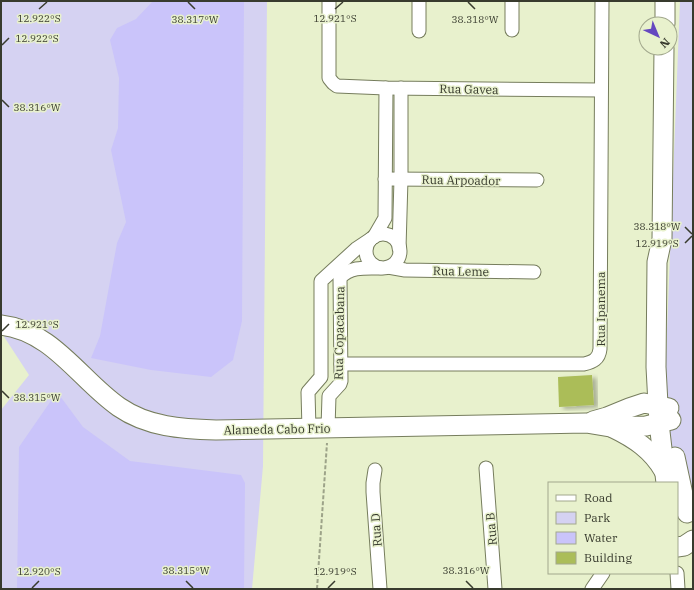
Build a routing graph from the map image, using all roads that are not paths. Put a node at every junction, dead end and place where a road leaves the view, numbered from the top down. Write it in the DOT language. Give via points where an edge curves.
graph roads {
  1 [pos="329,1"];
  2 [pos="419,1"];
  3 [pos="512,1"];
  4 [pos="602,1"];
  5 [pos="665,1"];
  6 [pos="665,16"];
  7 [pos="512,30"];
  8 [pos="419,31"];
  9 [pos="664,56"];
  10 [pos="386,88"];
  11 [pos="401,88"];
  12 [pos="601,90"];
  13 [pos="385,179"];
  14 [pos="401,179"];
  15 [pos="537,180"];
  16 [pos="372,238"];
  17 [pos="662,239"];
  18 [pos="399,248"];
  19 [pos="384,268"];
  20 [pos="534,272"];
  21 [pos="336,274"];
  22 [pos="1,325"];
  23 [pos="340,364"];
  24 [pos="656,367"];
  25 [pos="336,389"];
  26 [pos="310,390"];
  27 [pos="629,408"];
  28 [pos="664,414"];
  29 [pos="586,423"];
  30 [pos="610,427"];
  31 [pos="309,428"];
  32 [pos="328,428"];
  33 [pos="486,468"];
  34 [pos="375,470"];
  35 [pos="665,477"];
  36 [pos="686,514"];
  37 [pos="693,540"];
  38 [pos="678,547"];
  39 [pos="602,574"];
  40 [pos="677,574"];
  41 [pos="380,589"];
  42 [pos="495,589"];
  43 [pos="592,589"];
  44 [pos="678,589"];
  1 -- 10 [label="street, Rua Gavea" via="329,78 337,86"];
  2 -- 8 [label="street"];
  3 -- 7 [label="street"];
  4 -- 12 [label="street, Rua Ipanema"];
  5 -- 6 [label="main road"];
  9 -- 17 [label="main road"];
  10 -- 11 [label="street, Rua Gavea"];
  10 -- 13 [label="street, Rua Copacabana"];
  11 -- 12 [label="street, Rua Gavea"];
  11 -- 14 [label="street"];
  12 -- 23 [label="street, Rua Ipanema" via="600,349 595,360 584,364"];
  13 -- 14 [label="street, Rua Arpoador"];
  13 -- 16 [label="street, Rua Copacabana" via="385,218"];
  14 -- 15 [label="street, Rua Arpoador"];
  14 -- 18 [label="street"];
  16 -- 18 [label="street" via="386,234 397,242"];
  16 -- 19 [label="street, Rua Copacabana" via="367,246 367,257 375,266"];
  16 -- 21 [label="street, Rua Copacabana" via="362,244"];
  17 -- 24 [label="main road" via="657,262"];
  17 -- 28 [label="main road" via="667,262"];
  18 -- 19 [label="street" via="397,260"];
  19 -- 20 [label="street, Rua Leme"];
  19 -- 21 [label="street, Rua Copacabana" via="355,269"];
  21 -- 23 [label="street, Rua Copacabana"];
  21 -- 26 [label="street, Rua Copacabana" via="321,281 321,377"];
  22 -- 31 [label="main road, Alameda Cabo Frio" via="30,333 50,345 92,386 120,408 160,426 209,430"];
  23 -- 25 [label="street, Rua Copacabana" via="341,381"];
  24 -- 27 [label="main road"];
  24 -- 28 [label="main road"];
  25 -- 26 [label="street"];
  25 -- 32 [label="street, Rua Copacabana" via="328,400"];
  26 -- 31 [label="street"];
  27 -- 28 [label="main road, Alameda Cabo Frio" via="644,403"];
  27 -- 29 [label="main road, Alameda Cabo Frio"];
  28 -- 30 [label="main road, Alameda Cabo Frio" via="646,426"];
  28 -- 35 [label="main road"];
  28 -- 36 [label="main road"];
  29 -- 30 [label="main road, Alameda Cabo Frio"];
  29 -- 32 [label="main road, Alameda Cabo Frio"];
  30 -- 35 [label="main road" via="640,443 658,461"];
  31 -- 32 [label="main road, Alameda Cabo Frio"];
  33 -- 42 [label="street, Rua B"];
  34 -- 41 [label="street, Rua D" via="373,492"];
  37 -- 38 [label="main road"];
  39 -- 43 [label="street"];
  40 -- 44 [label="street"];
}
